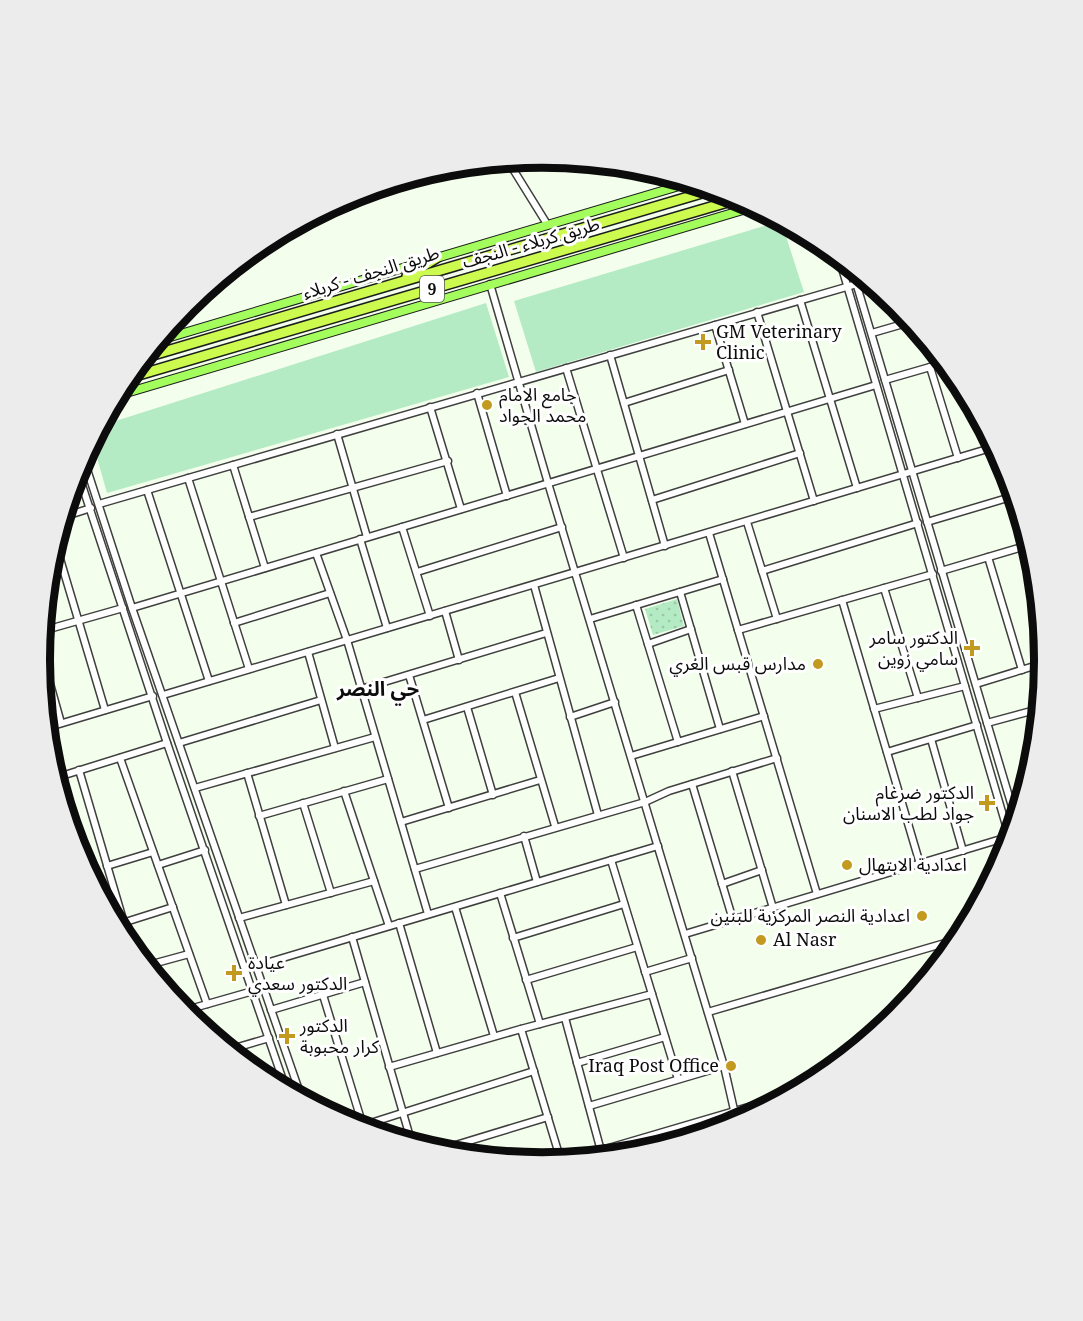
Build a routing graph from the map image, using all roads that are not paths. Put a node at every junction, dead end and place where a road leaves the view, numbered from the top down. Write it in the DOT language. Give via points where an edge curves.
graph roads {
  1 [pos="513,170"];
  2 [pos="675,187"];
  3 [pos="698,194"];
  4 [pos="723,203"];
  5 [pos="740,211"];
  6 [pos="547,224"];
  7 [pos="438,257"];
  8 [pos="844,272"];
  9 [pos="394,283"];
  10 [pos="490,284"];
  11 [pos="856,284"];
  12 [pos="848,286"];
  13 [pos="861,297"];
  14 [pos="851,299"];
  15 [pos="800,300"];
  16 [pos="758,312"];
  17 [pos="715,325"];
  18 [pos="900,325"];
  19 [pos="872,333"];
  20 [pos="171,337"];
  21 [pos="157,354"];
  22 [pos="610,355"];
  23 [pos="935,365"];
  24 [pos="930,367"];
  25 [pos="566,368"];
  26 [pos="729,370"];
  27 [pos="141,374"];
  28 [pos="885,380"];
  29 [pos="520,381"];
  30 [pos="876,385"];
  31 [pos="129,392"];
  32 [pos="477,393"];
  33 [pos="829,399"];
  34 [pos="624,403"];
  35 [pos="430,407"];
  36 [pos="786,412"];
  37 [pos="746,424"];
  38 [pos="337,434"];
  39 [pos="986,449"];
  40 [pos="800,453"];
  41 [pos="638,456"];
  42 [pos="958,458"];
  43 [pos="448,461"];
  44 [pos="909,462"];
  45 [pos="233,465"];
  46 [pos="900,465"];
  47 [pos="596,469"];
  48 [pos="88,471"];
  49 [pos="912,472"];
  50 [pos="903,474"];
  51 [pos="188,478"];
  52 [pos="915,482"];
  53 [pos="548,483"];
  54 [pos="906,484"];
  55 [pos="82,485"];
  56 [pos="353,488"];
  57 [pos="857,488"];
  58 [pos="147,490"];
  59 [pos="507,496"];
  60 [pos="1006,498"];
  61 [pos="652,500"];
  62 [pos="814,501"];
  63 [pos="99,504"];
  64 [pos="91,508"];
  65 [pos="461,509"];
  66 [pos="72,514"];
  67 [pos="249,517"];
  68 [pos="747,522"];
  69 [pos="927,522"];
  70 [pos="918,523"];
  71 [pos="402,527"];
  72 [pos="562,527"];
  73 [pos="709,533"];
  74 [pos="364,538"];
  75 [pos="665,546"];
  76 [pos="1020,548"];
  77 [pos="316,553"];
  78 [pos="988,557"];
  79 [pos="624,558"];
  80 [pos="60,560"];
  81 [pos="265,568"];
  82 [pos="63,571"];
  83 [pos="762,571"];
  84 [pos="941,571"];
  85 [pos="417,572"];
  86 [pos="58,573"];
  87 [pos="576,573"];
  88 [pos="933,574"];
  89 [pos="723,579"];
  90 [pos="220,581"];
  91 [pos="534,585"];
  92 [pos="884,588"];
  93 [pos="680,592"];
  94 [pos="330,593"];
  95 [pos="180,594"];
  96 [pos="842,600"];
  97 [pos="636,605"];
  98 [pos="123,608"];
  99 [pos="132,608"];
  100 [pos="445,611"];
  101 [pos="430,616"];
  102 [pos="777,619"];
  103 [pos="590,620"];
  104 [pos="78,621"];
  105 [pos="234,623"];
  106 [pos="387,628"];
  107 [pos="51,629"];
  108 [pos="691,629"];
  109 [pos="738,630"];
  110 [pos="546,633"];
  111 [pos="347,640"];
  112 [pos="648,644"];
  113 [pos="308,652"];
  114 [pos="459,660"];
  115 [pos="1034,666"];
  116 [pos="249,669"];
  117 [pos="1022,670"];
  118 [pos="409,675"];
  119 [pos="559,678"];
  120 [pos="209,681"];
  121 [pos="976,684"];
  122 [pos="51,686"];
  123 [pos="965,686"];
  124 [pos="362,689"];
  125 [pos="515,692"];
  126 [pos="163,695"];
  127 [pos="153,696"];
  128 [pos="918,698"];
  129 [pos="321,700"];
  130 [pos="615,702"];
  131 [pos="467,707"];
  132 [pos="874,709"];
  133 [pos="105,710"];
  134 [pos="1030,711"];
  135 [pos="764,716"];
  136 [pos="570,717"];
  137 [pos="423,720"];
  138 [pos="61,723"];
  139 [pos="987,723"];
  140 [pos="977,724"];
  141 [pos="54,725"];
  142 [pos="720,729"];
  143 [pos="375,737"];
  144 [pos="931,739"];
  145 [pos="179,742"];
  146 [pos="678,742"];
  147 [pos="168,743"];
  148 [pos="335,748"];
  149 [pos="887,752"];
  150 [pos="631,756"];
  151 [pos="120,758"];
  152 [pos="777,758"];
  153 [pos="187,764"];
  154 [pos="176,768"];
  155 [pos="79,770"];
  156 [pos="732,771"];
  157 [pos="247,773"];
  158 [pos="63,775"];
  159 [pos="388,779"];
  160 [pos="540,780"];
  161 [pos="692,784"];
  162 [pos="195,788"];
  163 [pos="184,789"];
  164 [pos="344,791"];
  165 [pos="493,795"];
  166 [pos="645,802"];
  167 [pos="303,803"];
  168 [pos="1012,805"];
  169 [pos="449,808"];
  170 [pos="598,815"];
  171 [pos="259,816"];
  172 [pos="401,822"];
  173 [pos="1005,823"];
  174 [pos="555,826"];
  175 [pos="524,836"];
  176 [pos="999,840"];
  177 [pos="658,846"];
  178 [pos="205,850"];
  179 [pos="963,851"];
  180 [pos="153,852"];
  181 [pos="612,860"];
  182 [pos="920,864"];
  183 [pos="158,865"];
  184 [pos="107,866"];
  185 [pos="415,869"];
  186 [pos="762,870"];
  187 [pos="375,881"];
  188 [pos="537,882"];
  189 [pos="722,884"];
  190 [pos="331,893"];
  191 [pos="500,893"];
  192 [pos="818,894"];
  193 [pos="624,904"];
  194 [pos="286,905"];
  195 [pos="455,907"];
  196 [pos="173,908"];
  197 [pos="773,908"];
  198 [pos="428,914"];
  199 [pos="239,918"];
  200 [pos="123,919"];
  201 [pos="733,920"];
  202 [pos="125,923"];
  203 [pos="399,923"];
  204 [pos="389,926"];
  205 [pos="685,934"];
  206 [pos="352,937"];
  207 [pos="513,938"];
  208 [pos="944,943"];
  209 [pos="637,947"];
  210 [pos="189,954"];
  211 [pos="692,958"];
  212 [pos="154,964"];
  213 [pos="256,966"];
  214 [pos="645,972"];
  215 [pos="526,980"];
  216 [pos="365,982"];
  217 [pos="253,991"];
  218 [pos="652,994"];
  219 [pos="323,995"];
  220 [pos="207,1004"];
  221 [pos="194,1008"];
  222 [pos="271,1010"];
  223 [pos="708,1012"];
  224 [pos="565,1018"];
  225 [pos="540,1024"];
  226 [pos="521,1029"];
  227 [pos="494,1036"];
  228 [pos="664,1036"];
  229 [pos="269,1038"];
  230 [pos="237,1047"];
  231 [pos="437,1053"];
  232 [pos="578,1063"];
  233 [pos="724,1066"];
  234 [pos="389,1067"];
  235 [pos="534,1071"];
  236 [pos="283,1079"];
  237 [pos="678,1079"];
  238 [pos="295,1080"];
  239 [pos="291,1084"];
  240 [pos="298,1089"];
  241 [pos="589,1106"];
  242 [pos="747,1108"];
  243 [pos="735,1111"];
  244 [pos="403,1113"];
  245 [pos="357,1116"];
  246 [pos="548,1117"];
  247 [pos="374,1123"];
  248 [pos="686,1126"];
  249 [pos="687,1130"];
  250 [pos="408,1134"];
  251 [pos="457,1145"];
  252 [pos="613,1147"];
  253 [pos="602,1148"];
  254 [pos="558,1151"];
  1 -- 6 [label="street"];
  2 -- 6 [label="main road"];
  3 -- 9 [label="highway, طريق النجف - کربلاء / 9"];
  4 -- 27 [label="highway, طريق کربلاء - النجف / 9"];
  5 -- 10 [label="main road"];
  6 -- 7 [label="main road"];
  7 -- 9 [label="highway"];
  7 -- 20 [label="main road"];
  8 -- 12 [label="street"];
  9 -- 21 [label="highway, طريق النجف - کربلاء / 9"];
  10 -- 29 [label="street"];
  10 -- 31 [label="main road"];
  11 -- 12 [label="street"];
  11 -- 13 [label="street"];
  12 -- 14 [label="street"];
  12 -- 15 [label="street"];
  13 -- 14 [label="street"];
  13 -- 19 [label="street"];
  14 -- 30 [label="street"];
  15 -- 16 [label="street"];
  15 -- 33 [label="street"];
  16 -- 17 [label="street"];
  16 -- 36 [label="street"];
  17 -- 22 [label="street"];
  17 -- 26 [label="street"];
  18 -- 19 [label="street"];
  19 -- 28 [label="street"];
  22 -- 25 [label="street"];
  22 -- 34 [label="street"];
  23 -- 24 [label="street"];
  24 -- 28 [label="street"];
  24 -- 42 [label="street"];
  25 -- 29 [label="street"];
  25 -- 47 [label="street"];
  26 -- 34 [label="street"];
  26 -- 37 [label="street"];
  28 -- 44 [label="street"];
  29 -- 32 [label="street"];
  29 -- 53 [label="street"];
  30 -- 33 [label="street"];
  30 -- 46 [label="street"];
  32 -- 35 [label="street"];
  32 -- 59 [label="street"];
  33 -- 36 [label="street"];
  33 -- 57 [label="street"];
  34 -- 41 [label="street"];
  35 -- 38 [label="street"];
  35 -- 43 [label="street"];
  36 -- 37 [label="street"];
  36 -- 40 [label="street"];
  37 -- 41 [label="street"];
  38 -- 45 [label="street"];
  38 -- 56 [label="street"];
  39 -- 42 [label="street"];
  40 -- 61 [label="street"];
  40 -- 62 [label="street"];
  41 -- 47 [label="street"];
  41 -- 61 [label="street"];
  42 -- 49 [label="street"];
  43 -- 56 [label="street"];
  43 -- 65 [label="street"];
  44 -- 46 [label="street"];
  44 -- 49 [label="street"];
  45 -- 51 [label="street"];
  45 -- 67 [label="street"];
  46 -- 50 [label="street"];
  47 -- 53 [label="street"];
  47 -- 79 [label="street"];
  48 -- 63 [label="street"];
  49 -- 50 [label="street"];
  49 -- 52 [label="street"];
  50 -- 54 [label="street"];
  50 -- 57 [label="street"];
  51 -- 58 [label="street"];
  51 -- 90 [label="street"];
  52 -- 54 [label="street"];
  52 -- 69 [label="street"];
  53 -- 59 [label="street"];
  53 -- 72 [label="street"];
  54 -- 70 [label="street"];
  55 -- 64 [label="street"];
  56 -- 67 [label="street"];
  56 -- 74 [label="street"];
  57 -- 62 [label="street"];
  58 -- 63 [label="street"];
  58 -- 95 [label="street"];
  59 -- 65 [label="street"];
  60 -- 69 [label="street"];
  61 -- 75 [label="street"];
  62 -- 68 [label="street"];
  63 -- 99 [label="street"];
  64 -- 66 [label="street"];
  64 -- 98 [label="street"];
  65 -- 71 [label="street"];
  67 -- 81 [label="street"];
  68 -- 73 [label="street"];
  68 -- 83 [label="street"];
  69 -- 84 [label="street"];
  70 -- 83 [label="street"];
  70 -- 88 [label="street"];
  71 -- 74 [label="street"];
  71 -- 85 [label="street"];
  72 -- 85 [label="street"];
  72 -- 87 [label="street"];
  73 -- 75 [label="street"];
  73 -- 89 [label="street"];
  74 -- 77 [label="street"];
  74 -- 106 [label="street"];
  75 -- 79 [label="street"];
  76 -- 78 [label="street"];
  77 -- 81 [label="street"];
  77 -- 94 [label="street"];
  78 -- 84 [label="street"];
  78 -- 117 [label="street"];
  79 -- 87 [label="street"];
  80 -- 82 [label="street"];
  81 -- 90 [label="street"];
  82 -- 86 [label="street"];
  82 -- 104 [label="street"];
  83 -- 102 [label="street"];
  84 -- 121 [label="street"];
  85 -- 101 [label="street"];
  87 -- 91 [label="street"];
  87 -- 103 [label="street"];
  88 -- 92 [label="street"];
  88 -- 123 [label="street"];
  89 -- 93 [label="street"];
  89 -- 109 [label="street"];
  90 -- 95 [label="street"];
  90 -- 105 [label="street"];
  91 -- 100 [label="street"];
  91 -- 110 [label="street"];
  92 -- 96 [label="street"];
  92 -- 128 [label="street"];
  93 -- 97 [label="street"];
  93 -- 108 [label="street"];
  94 -- 105 [label="street"];
  94 -- 111 [label="street"];
  95 -- 99 [label="street"];
  95 -- 120 [label="street"];
  96 -- 102 [label="street"];
  96 -- 132 [label="street"];
  97 -- 103 [label="street"];
  97 -- 112 [label="street"];
  98 -- 104 [label="street"];
  98 -- 127 [label="street"];
  99 -- 126 [label="street"];
  100 -- 101 [label="street"];
  100 -- 114 [label="street"];
  101 -- 106 [label="street"];
  102 -- 109 [label="street"];
  103 -- 130 [label="street"];
  104 -- 107 [label="street"];
  104 -- 133 [label="street"];
  105 -- 116 [label="street"];
  106 -- 111 [label="street"];
  108 -- 112 [label="street"];
  108 -- 142 [label="street"];
  109 -- 135 [label="street"];
  110 -- 114 [label="street"];
  110 -- 119 [label="street"];
  111 -- 113 [label="street"];
  111 -- 124 [label="street"];
  112 -- 146 [label="street"];
  113 -- 116 [label="street"];
  113 -- 129 [label="street"];
  114 -- 118 [label="street"];
  115 -- 117 [label="street"];
  116 -- 120 [label="street"];
  117 -- 121 [label="street"];
  118 -- 124 [label="street"];
  118 -- 137 [label="street"];
  119 -- 125 [label="street"];
  119 -- 136 [label="street"];
  120 -- 126 [label="street"];
  121 -- 139 [label="street"];
  122 -- 138 [label="street"];
  123 -- 128 [label="street"];
  123 -- 140 [label="street"];
  124 -- 143 [label="street"];
  125 -- 131 [label="street"];
  125 -- 160 [label="street"];
  126 -- 145 [label="street"];
  127 -- 133 [label="street"];
  127 -- 147 [label="street"];
  128 -- 132 [label="street"];
  129 -- 145 [label="street"];
  129 -- 148 [label="street"];
  130 -- 136 [label="street"];
  130 -- 150 [label="street"];
  131 -- 137 [label="street"];
  131 -- 165 [label="street"];
  132 -- 149 [label="street"];
  133 -- 138 [label="street"];
  134 -- 139 [label="street"];
  135 -- 142 [label="street"];
  135 -- 152 [label="street"];
  136 -- 170 [label="street"];
  137 -- 169 [label="street"];
  138 -- 141 [label="street"];
  139 -- 168 [label="street"];
  140 -- 144 [label="street"];
  140 -- 173 [label="street"];
  142 -- 146 [label="street"];
  143 -- 148 [label="street"];
  143 -- 159 [label="street"];
  144 -- 149 [label="street"];
  144 -- 179 [label="street"];
  145 -- 153 [label="street"];
  146 -- 150 [label="street"];
  147 -- 151 [label="street"];
  147 -- 154 [label="street"];
  148 -- 157 [label="street"];
  149 -- 182 [label="street"];
  150 -- 166 [label="street"];
  151 -- 155 [label="street"];
  151 -- 180 [label="street"];
  152 -- 156 [label="street"];
  152 -- 192 [label="street"];
  153 -- 154 [label="street" via="183,770"];
  153 -- 162 [label="street"];
  154 -- 163 [label="street"];
  155 -- 158 [label="street"];
  155 -- 184 [label="street"];
  156 -- 161 [label="street"];
  156 -- 186 [label="street"];
  157 -- 162 [label="street"];
  157 -- 171 [label="street"];
  159 -- 164 [label="street"];
  159 -- 172 [label="street"];
  160 -- 165 [label="street"];
  160 -- 174 [label="street"];
  161 -- 166 [label="street"];
  161 -- 189 [label="street"];
  162 -- 163 [label="street" via="188,785"];
  162 -- 199 [label="street"];
  163 -- 178 [label="street"];
  164 -- 167 [label="street"];
  164 -- 187 [label="street"];
  165 -- 169 [label="street"];
  166 -- 170 [label="street"];
  166 -- 177 [label="street"];
  167 -- 171 [label="street"];
  167 -- 190 [label="street"];
  169 -- 172 [label="street"];
  170 -- 174 [label="street"];
  171 -- 194 [label="street"];
  172 -- 185 [label="street"];
  174 -- 175 [label="street"];
  175 -- 185 [label="street"];
  175 -- 188 [label="street"];
  176 -- 179 [label="street"];
  177 -- 181 [label="street"];
  177 -- 205 [label="street"];
  178 -- 183 [label="street"];
  178 -- 217 [label="street"];
  179 -- 182 [label="street"];
  180 -- 183 [label="street"];
  180 -- 184 [label="street"];
  181 -- 188 [label="street"];
  181 -- 193 [label="street"];
  182 -- 192 [label="street"];
  183 -- 196 [label="street"];
  184 -- 200 [label="street"];
  185 -- 198 [label="street"];
  186 -- 189 [label="street"];
  186 -- 197 [label="street"];
  187 -- 190 [label="street"];
  187 -- 204 [label="street"];
  188 -- 191 [label="street"];
  189 -- 201 [label="street"];
  190 -- 194 [label="street"];
  191 -- 195 [label="street"];
  191 -- 207 [label="street"];
  192 -- 197 [label="street"];
  193 -- 207 [label="street"];
  193 -- 209 [label="street"];
  194 -- 199 [label="street"];
  195 -- 198 [label="street"];
  195 -- 227 [label="street"];
  196 -- 202 [label="street"];
  196 -- 210 [label="street"];
  197 -- 201 [label="street"];
  198 -- 203 [label="street"];
  199 -- 213 [label="street"];
  201 -- 205 [label="street"];
  203 -- 204 [label="street"];
  203 -- 231 [label="street"];
  204 -- 206 [label="street"];
  205 -- 211 [label="street"];
  206 -- 213 [label="street"];
  206 -- 216 [label="street"];
  207 -- 215 [label="street"];
  208 -- 223 [label="street"];
  209 -- 214 [label="street"];
  209 -- 215 [label="street"];
  210 -- 212 [label="street"];
  210 -- 220 [label="street"];
  211 -- 214 [label="street"];
  211 -- 223 [label="street"];
  213 -- 222 [label="street"];
  214 -- 218 [label="street"];
  215 -- 225 [label="street"];
  216 -- 219 [label="street"];
  216 -- 234 [label="street"];
  217 -- 220 [label="street"];
  217 -- 229 [label="street"];
  218 -- 224 [label="street"];
  218 -- 228 [label="street"];
  219 -- 222 [label="street"];
  219 -- 245 [label="street"];
  220 -- 221 [label="street"];
  222 -- 238 [label="street"];
  223 -- 233 [label="street"];
  224 -- 225 [label="street"];
  224 -- 232 [label="street"];
  225 -- 226 [label="street"];
  226 -- 227 [label="street"];
  226 -- 235 [label="street"];
  227 -- 231 [label="street"];
  228 -- 232 [label="street"];
  228 -- 237 [label="street"];
  229 -- 230 [label="street"];
  229 -- 236 [label="street"];
  231 -- 234 [label="street"];
  232 -- 241 [label="street"];
  233 -- 237 [label="street"];
  233 -- 243 [label="street"];
  234 -- 244 [label="street"];
  235 -- 244 [label="street"];
  235 -- 246 [label="street"];
  237 -- 241 [label="street"];
  238 -- 239 [label="street"];
  238 -- 240 [label="street"];
  241 -- 253 [label="street"];
  242 -- 243 [label="street"];
  243 -- 248 [label="street"];
  244 -- 247 [label="street"];
  244 -- 250 [label="street"];
  246 -- 251 [label="street"];
  246 -- 254 [label="street"];
  248 -- 249 [label="street"];
  248 -- 252 [label="street"];
}
